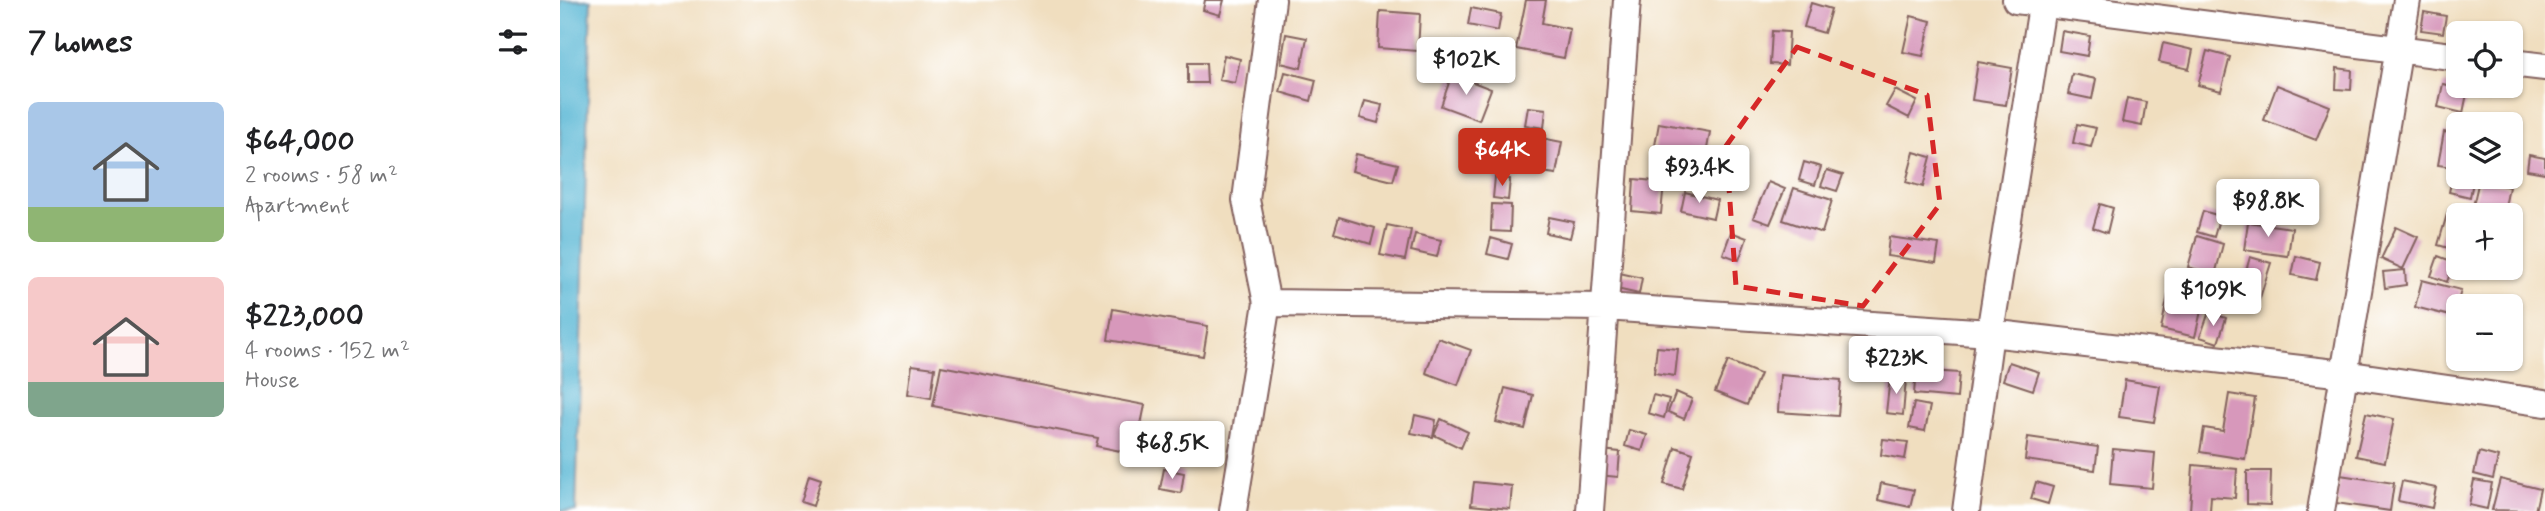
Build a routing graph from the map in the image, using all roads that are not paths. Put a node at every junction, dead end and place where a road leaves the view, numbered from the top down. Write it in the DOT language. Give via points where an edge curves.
graph roads {
  1 [pos="1272,0"];
  2 [pos="1627,0"];
  3 [pos="2016,0"];
  4 [pos="2407,0"];
  5 [pos="2043,2"];
  6 [pos="2399,49"];
  7 [pos="2446,55"];
  8 [pos="2523,64"];
  9 [pos="2545,67"];
  10 [pos="1268,303"];
  11 [pos="1605,307"];
  12 [pos="1990,333"];
  13 [pos="2344,374"];
  14 [pos="2545,403"];
  15 [pos="1233,511"];
  16 [pos="1590,511"];
  17 [pos="1966,511"];
  18 [pos="2321,511"];
  1 -- 10 [label="street" via="1246,200"];
  2 -- 11 [label="street"];
  3 -- 5 [label="street"];
  4 -- 6 [label="street"];
  5 -- 6 [label="street"];
  5 -- 12 [label="street"];
  6 -- 7 [label="street"];
  6 -- 13 [label="street"];
  8 -- 9 [label="street"];
  10 -- 11 [label="street"];
  10 -- 15 [label="street"];
  11 -- 12 [label="street"];
  11 -- 16 [label="street"];
  12 -- 13 [label="street"];
  12 -- 17 [label="street"];
  13 -- 14 [label="street"];
  13 -- 18 [label="street"];
}
